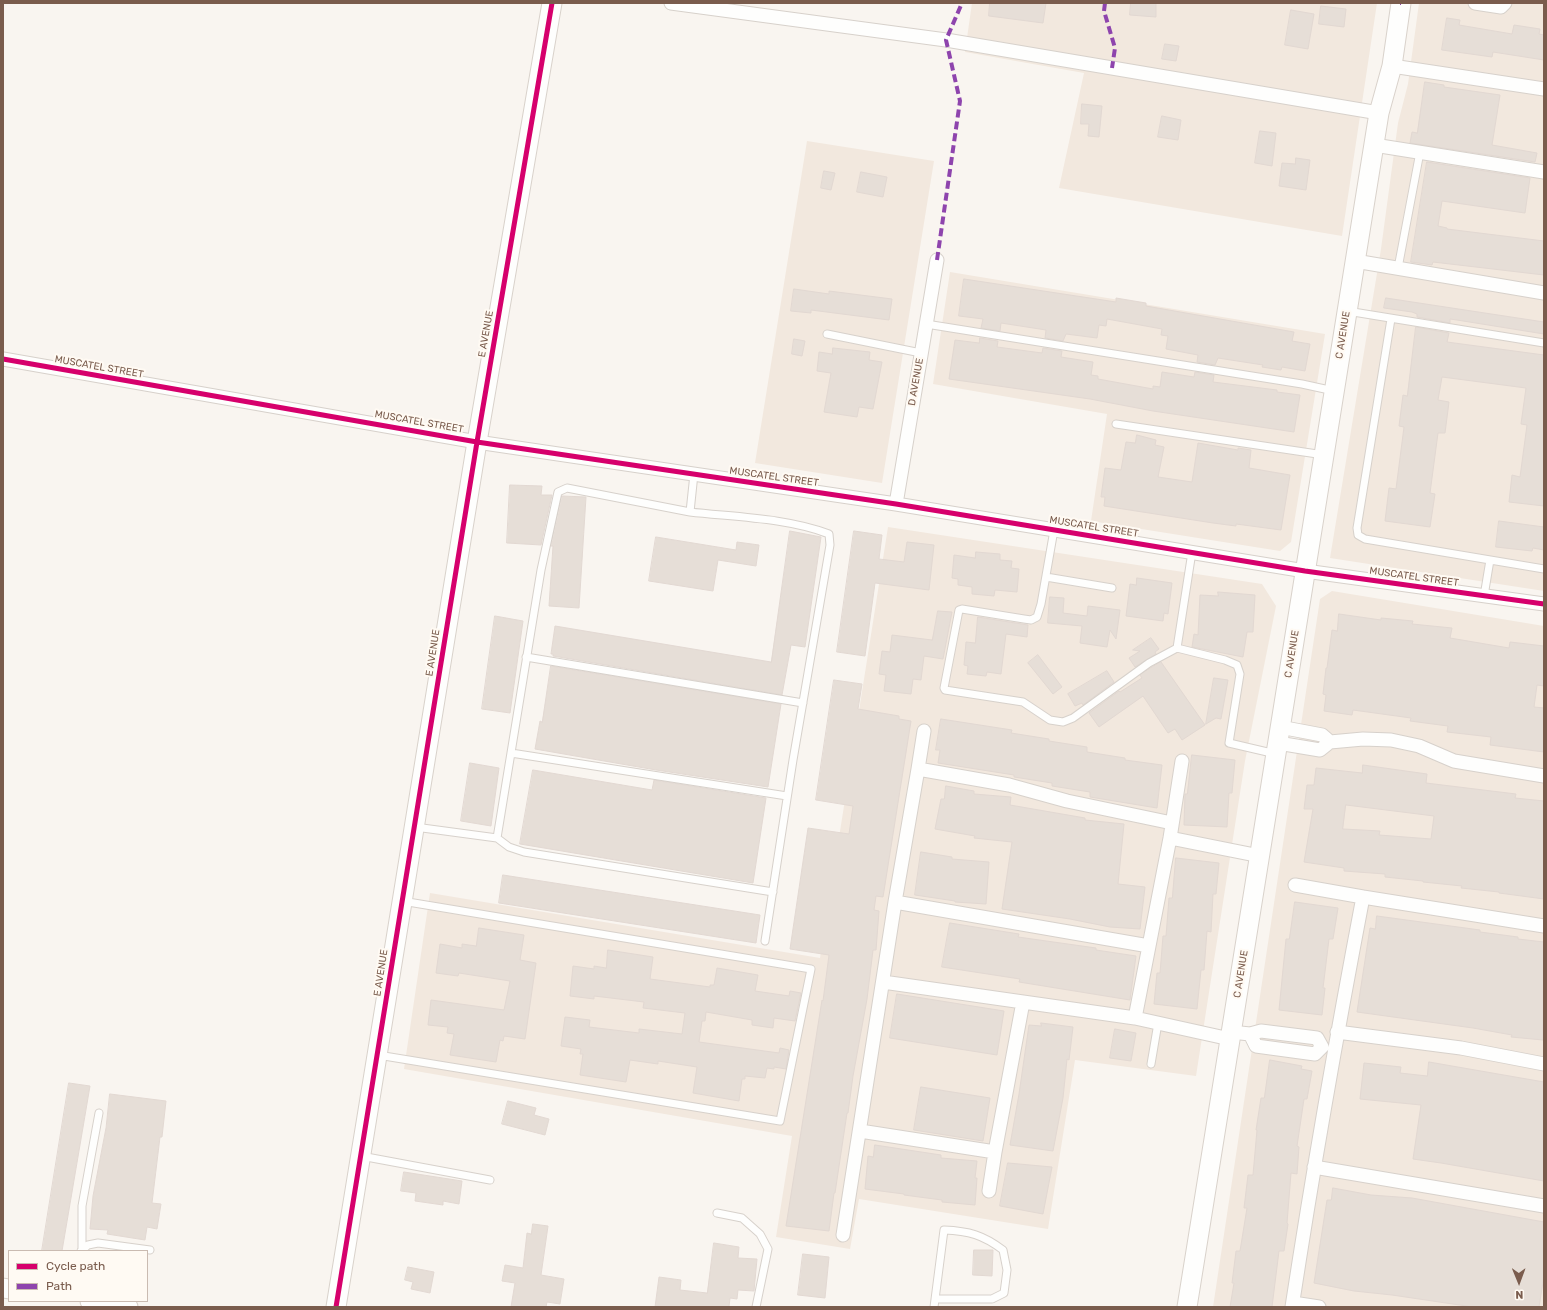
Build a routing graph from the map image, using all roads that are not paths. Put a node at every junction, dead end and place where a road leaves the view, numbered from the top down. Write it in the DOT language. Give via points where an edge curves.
graph roads {
  1 [pos="552,3"];
  2 [pos="671,3"];
  3 [pos="1401,3"];
  4 [pos="1475,3"];
  5 [pos="1504,3"];
  6 [pos="1392,66"];
  7 [pos="1544,89"];
  8 [pos="1379,113"];
  9 [pos="1374,145"];
  10 [pos="1420,152"];
  11 [pos="1544,172"];
  12 [pos="937,260"];
  13 [pos="1355,261"];
  14 [pos="1398,268"];
  15 [pos="1544,293"];
  16 [pos="1347,311"];
  17 [pos="1391,318"];
  18 [pos="926,324"];
  19 [pos="827,334"];
  20 [pos="1544,343"];
  21 [pos="921,353"];
  22 [pos="3,359"];
  23 [pos="1334,391"];
  24 [pos="1116,424"];
  25 [pos="476,442"];
  26 [pos="1324,455"];
  27 [pos="694,474"];
  28 [pos="896,504"];
  29 [pos="690,512"];
  30 [pos="1054,530"];
  31 [pos="1192,552"];
  32 [pos="1490,560"];
  33 [pos="1544,569"];
  34 [pos="1305,571"];
  35 [pos="1046,577"];
  36 [pos="1112,588"];
  37 [pos="1484,596"];
  38 [pos="1544,604"];
  39 [pos="1177,648"];
  40 [pos="526,657"];
  41 [pos="803,703"];
  42 [pos="924,731"];
  43 [pos="1278,741"];
  44 [pos="511,753"];
  45 [pos="1182,761"];
  46 [pos="918,769"];
  47 [pos="1544,776"];
  48 [pos="787,796"];
  49 [pos="1172,823"];
  50 [pos="414,827"];
  51 [pos="497,838"];
  52 [pos="1170,838"];
  53 [pos="1260,856"];
  54 [pos="1295,885"];
  55 [pos="773,892"];
  56 [pos="1363,897"];
  57 [pos="402,900"];
  58 [pos="895,902"];
  59 [pos="1544,926"];
  60 [pos="766,941"];
  61 [pos="1149,946"];
  62 [pos="883,982"];
  63 [pos="1023,1002"];
  64 [pos="1135,1018"];
  65 [pos="1158,1023"];
  66 [pos="1337,1032"];
  67 [pos="1231,1035"];
  68 [pos="1328,1048"];
  69 [pos="377,1055"];
  70 [pos="1151,1064"];
  71 [pos="1544,1064"];
  72 [pos="99,1113"];
  73 [pos="860,1131"];
  74 [pos="995,1152"];
  75 [pos="360,1156"];
  76 [pos="1314,1167"];
  77 [pos="490,1180"];
  78 [pos="989,1191"];
  79 [pos="1544,1206"];
  80 [pos="717,1213"];
  81 [pos="843,1235"];
  82 [pos="81,1250"];
  83 [pos="150,1250"];
  84 [pos="992,1299"];
  85 [pos="96,1302"];
  86 [pos="935,1303"];
  87 [pos="1293,1305"];
  88 [pos="128,1307"];
  89 [pos="336,1307"];
  90 [pos="756,1307"];
  91 [pos="995,1307"];
  92 [pos="1187,1307"];
  93 [pos="1319,1307"];
  1 -- 25 [label="street, E AVENUE"];
  2 -- 8 [label="street" via="946,40"];
  3 -- 6 [label="street, C AVENUE"];
  4 -- 5 [label="street" via="1501,7"];
  6 -- 7 [label="street"];
  6 -- 8 [label="street, C AVENUE"];
  8 -- 9 [label="street, C AVENUE"];
  9 -- 10 [label="street"];
  9 -- 13 [label="street, C AVENUE"];
  10 -- 11 [label="street"];
  10 -- 14 [label="lane"];
  12 -- 18 [label="street, D AVENUE"];
  13 -- 14 [label="street"];
  13 -- 16 [label="street, C AVENUE"];
  14 -- 15 [label="street"];
  16 -- 17 [label="lane"];
  16 -- 23 [label="street, C AVENUE"];
  17 -- 20 [label="lane"];
  17 -- 32 [label="lane" via="1357,528 1358,535 1365,539"];
  18 -- 21 [label="street, D AVENUE"];
  18 -- 23 [label="lane"];
  19 -- 21 [label="lane"];
  21 -- 28 [label="street, D AVENUE"];
  22 -- 25 [label="street, MUSCATEL STREET"];
  23 -- 26 [label="street, C AVENUE"];
  24 -- 26 [label="lane"];
  25 -- 27 [label="street, MUSCATEL STREET"];
  25 -- 50 [label="street, E AVENUE"];
  26 -- 34 [label="street, C AVENUE"];
  27 -- 28 [label="street, MUSCATEL STREET"];
  27 -- 29 [label="lane"];
  28 -- 30 [label="street, MUSCATEL STREET"];
  29 -- 40 [label="lane" via="567,488 558,492"];
  29 -- 41 [label="lane" via="769,520 829,534 830,545"];
  30 -- 31 [label="street, MUSCATEL STREET"];
  30 -- 35 [label="lane"];
  31 -- 34 [label="street, MUSCATEL STREET"];
  31 -- 39 [label="lane"];
  32 -- 33 [label="lane"];
  32 -- 37 [label="lane"];
  34 -- 37 [label="street, MUSCATEL STREET"];
  34 -- 43 [label="street, C AVENUE"];
  35 -- 36 [label="lane"];
  35 -- 39 [label="lane" via="1037,617 1031,620 962,608 959,610 945,690 1023,702 1050,720 1063,722 1073,718 1149,663"];
  37 -- 38 [label="street, MUSCATEL STREET"];
  39 -- 43 [label="lane" via="1237,665 1240,674 1229,743"];
  40 -- 41 [label="lane"];
  40 -- 44 [label="lane"];
  41 -- 48 [label="lane"];
  42 -- 46 [label="street"];
  43 -- 47 [label="street" via="1322,735 1330,742 1390,740 1419,746 1454,761"];
  43 -- 53 [label="street, C AVENUE"];
  44 -- 48 [label="lane"];
  44 -- 51 [label="lane"];
  45 -- 49 [label="street"];
  46 -- 49 [label="street" via="1009,785 1067,802"];
  46 -- 58 [label="street"];
  48 -- 55 [label="lane"];
  49 -- 52 [label="street"];
  50 -- 51 [label="lane"];
  50 -- 57 [label="street, E AVENUE"];
  51 -- 55 [label="lane" via="509,847 524,852"];
  52 -- 53 [label="street"];
  52 -- 61 [label="street"];
  53 -- 67 [label="street, C AVENUE"];
  54 -- 56 [label="street"];
  55 -- 60 [label="lane"];
  56 -- 59 [label="street"];
  56 -- 66 [label="street"];
  57 -- 69 [label="street, E AVENUE"];
  57 -- 69 [label="lane" via="810,969 780,1121"];
  58 -- 61 [label="street"];
  58 -- 62 [label="street"];
  61 -- 64 [label="street"];
  62 -- 63 [label="street"];
  62 -- 73 [label="street"];
  63 -- 64 [label="street"];
  63 -- 74 [label="street"];
  64 -- 65 [label="street"];
  65 -- 67 [label="street"];
  65 -- 70 [label="lane"];
  66 -- 68 [label="street"];
  66 -- 71 [label="street" via="1461,1048"];
  67 -- 68 [label="street" via="1250,1034 1256,1046 1316,1054"];
  67 -- 92 [label="street, C AVENUE"];
  68 -- 76 [label="street"];
  69 -- 75 [label="street, E AVENUE"];
  72 -- 82 [label="lane" via="82,1206"];
  73 -- 74 [label="street"];
  73 -- 81 [label="street"];
  74 -- 78 [label="street"];
  75 -- 77 [label="lane"];
  75 -- 89 [label="street, E AVENUE"];
  76 -- 79 [label="street"];
  76 -- 87 [label="street"];
  80 -- 90 [label="lane" via="742,1218 760,1234 768,1249"];
  82 -- 83 [label="lane" via="98,1243"];
  84 -- 86 [label="lane"];
  84 -- 86 [label="lane" via="1004,1292 1007,1270 1004,1250 988,1239 964,1231 944,1230"];
  84 -- 91 [label="lane"];
  85 -- 88 [label="street"];
  87 -- 93 [label="street"];
}
